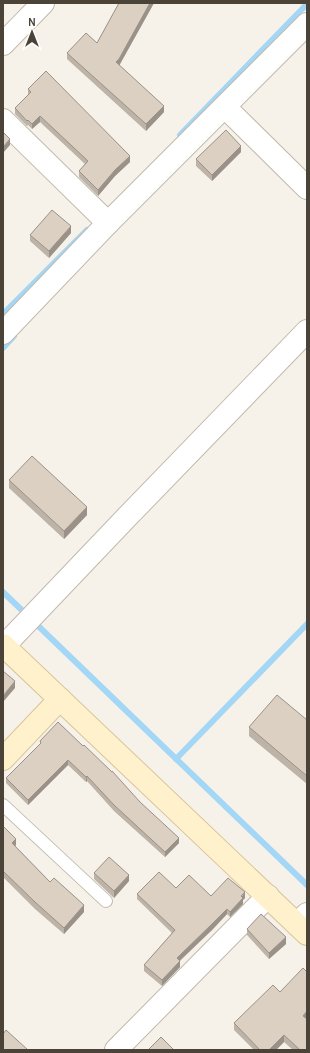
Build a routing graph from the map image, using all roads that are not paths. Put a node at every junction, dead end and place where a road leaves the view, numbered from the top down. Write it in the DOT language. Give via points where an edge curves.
graph roads {
  1 [pos="43,3"];
  2 [pos="307,24"];
  3 [pos="3,44"];
  4 [pos="225,107"];
  5 [pos="3,120"];
  6 [pos="307,188"];
  7 [pos="108,223"];
  8 [pos="307,331"];
  9 [pos="3,333"];
  10 [pos="4,645"];
  11 [pos="60,699"];
  12 [pos="3,759"];
  13 [pos="3,805"];
  14 [pos="268,896"];
  15 [pos="106,902"];
  16 [pos="304,924"];
  17 [pos="116,1050"];
  1 -- 3 [label="street"];
  2 -- 4 [label="street"];
  4 -- 6 [label="street"];
  4 -- 7 [label="street"];
  5 -- 7 [label="street"];
  7 -- 9 [label="street"];
  8 -- 10 [label="street"];
  10 -- 11 [label="street"];
  11 -- 12 [label="street"];
  11 -- 14 [label="street"];
  13 -- 15 [label="lane"];
  14 -- 16 [label="street"];
  14 -- 17 [label="street"];
}
